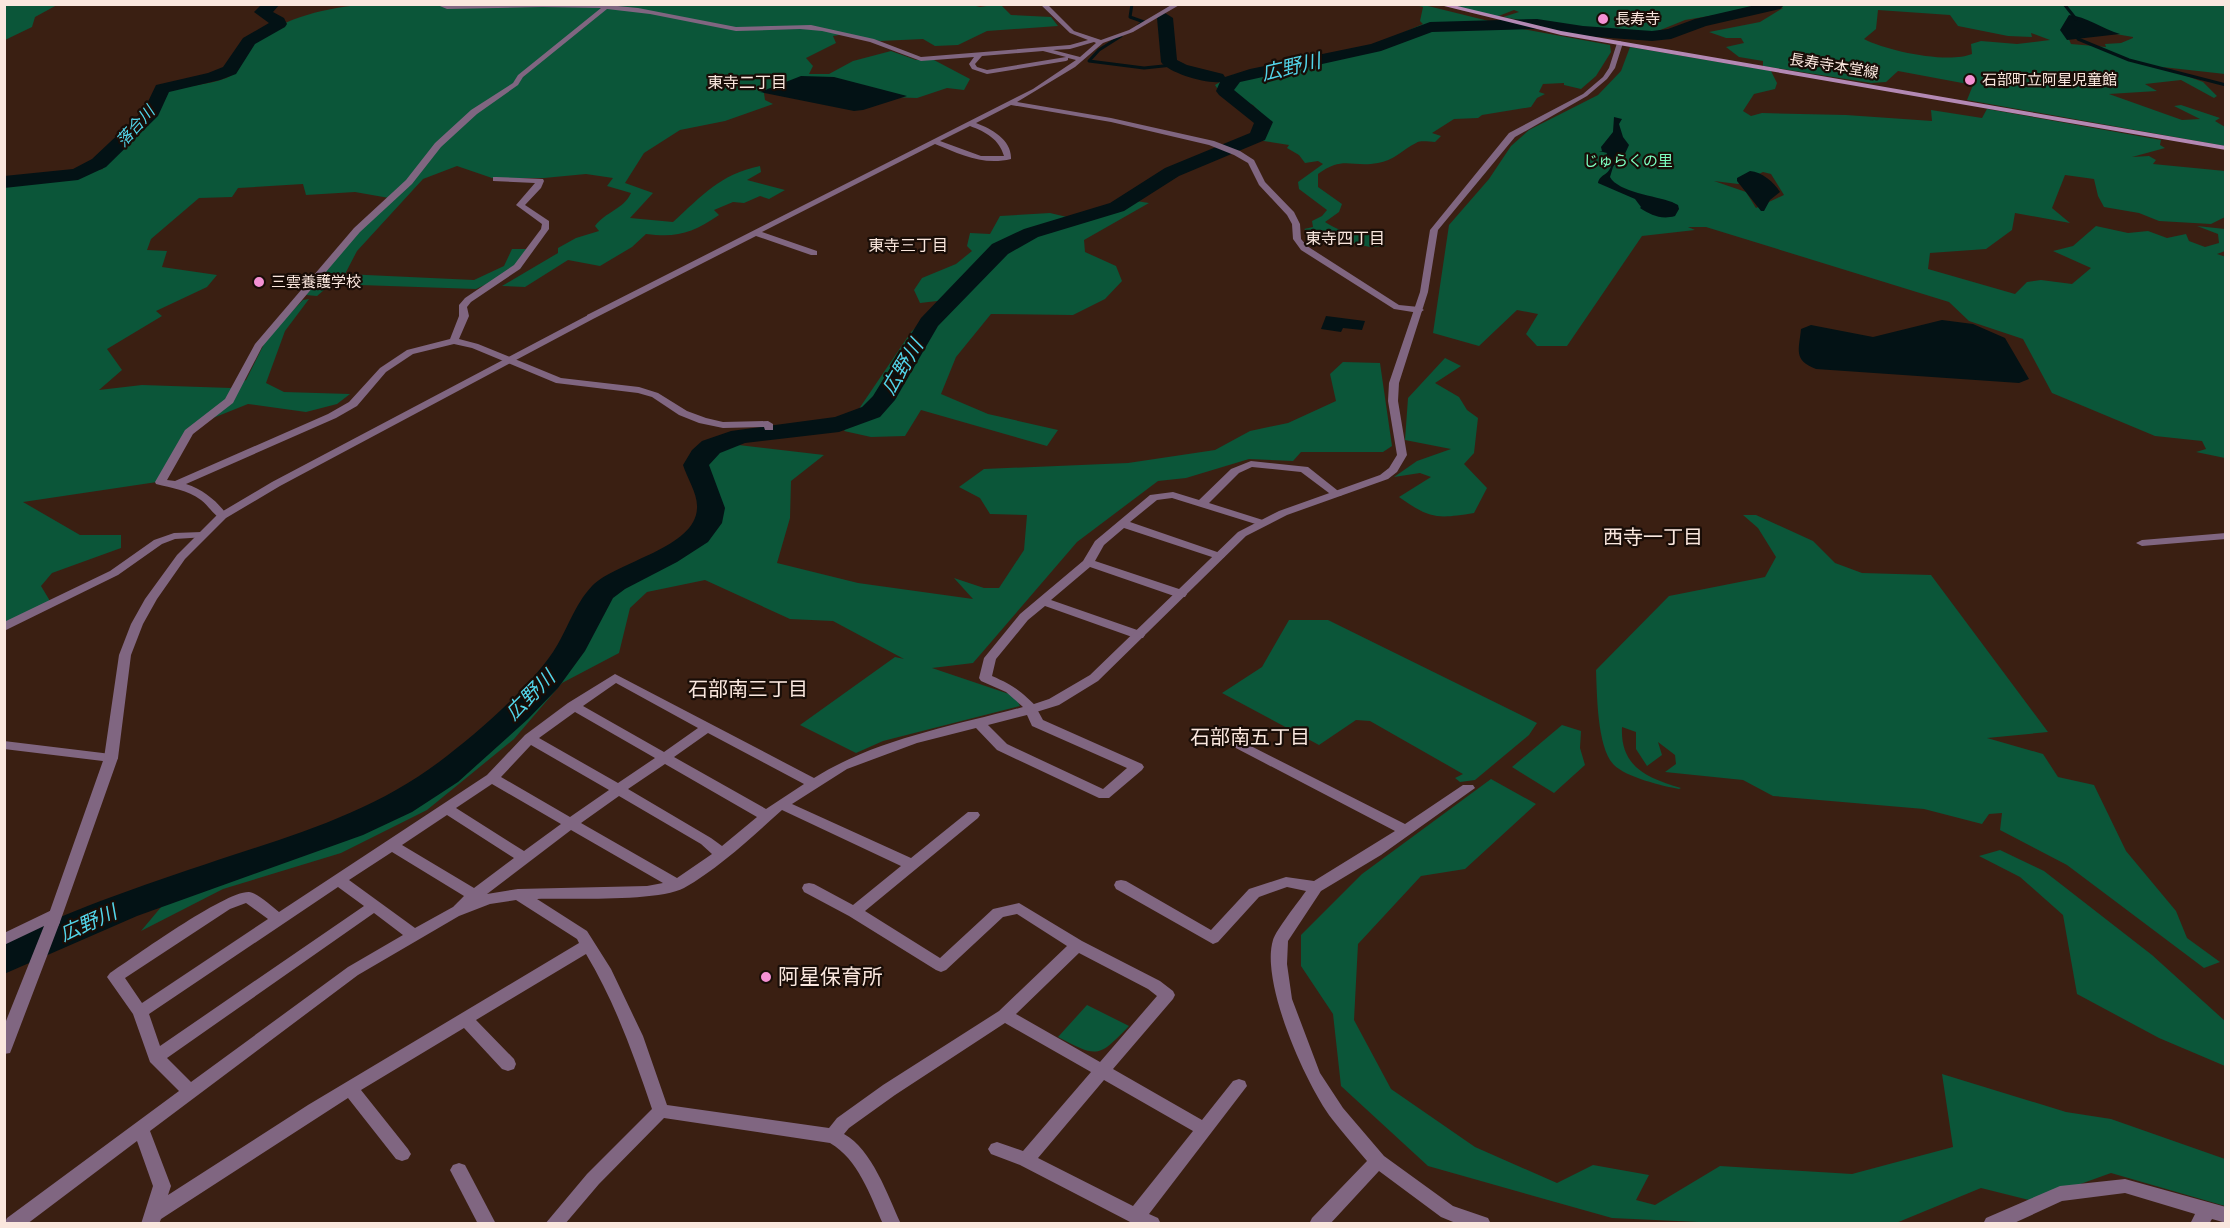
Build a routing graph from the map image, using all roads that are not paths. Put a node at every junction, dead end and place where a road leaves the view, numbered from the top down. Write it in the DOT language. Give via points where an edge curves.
graph roads {
  1 [pos="438,4"];
  2 [pos="1043,4"];
  3 [pos="1178,4"];
  4 [pos="1439,4"];
  5 [pos="605,8"];
  6 [pos="1093,40"];
  7 [pos="1101,42"];
  8 [pos="1620,43"];
  9 [pos="1043,49"];
  10 [pos="979,55"];
  11 [pos="1072,58"];
  12 [pos="1081,59"];
  13 [pos="1010,103"];
  14 [pos="969,123"];
  15 [pos="933,141"];
  16 [pos="2226,148"];
  17 [pos="496,179"];
  18 [pos="756,232"];
  19 [pos="814,253"];
  20 [pos="1419,310"];
  21 [pos="454,342"];
  22 [pos="510,360"];
  23 [pos="769,428"];
  24 [pos="178,484"];
  25 [pos="1337,494"];
  26 [pos="1201,504"];
  27 [pos="222,516"];
  28 [pos="1262,523"];
  29 [pos="1124,524"];
  30 [pos="202,535"];
  31 [pos="2226,536"];
  32 [pos="2142,543"];
  33 [pos="1219,556"];
  34 [pos="1088,563"];
  35 [pos="1181,594"];
  36 [pos="1043,601"];
  37 [pos="4,627"];
  38 [pos="1139,635"];
  39 [pos="573,706"];
  40 [pos="1033,709"];
  41 [pos="979,723"];
  42 [pos="708,727"];
  43 [pos="530,738"];
  44 [pos="1235,742"];
  45 [pos="4,745"];
  46 [pos="664,757"];
  47 [pos="111,758"];
  48 [pos="492,778"];
  49 [pos="813,783"];
  50 [pos="1468,788"];
  51 [pos="618,789"];
  52 [pos="781,804"];
  53 [pos="446,808"];
  54 [pos="973,815"];
  55 [pos="767,816"];
  56 [pos="571,823"];
  57 [pos="1406,831"];
  58 [pos="393,846"];
  59 [pos="722,854"];
  60 [pos="524,857"];
  61 [pos="912,866"];
  62 [pos="340,881"];
  63 [pos="678,885"];
  64 [pos="1121,885"];
  65 [pos="1316,887"];
  66 [pos="809,888"];
  67 [pos="518,894"];
  68 [pos="474,895"];
  69 [pos="375,906"];
  70 [pos="454,912"];
  71 [pos="854,912"];
  72 [pos="55,918"];
  73 [pos="280,920"];
  74 [pos="414,935"];
  75 [pos="4,940"];
  76 [pos="588,945"];
  77 [pos="1077,945"];
  78 [pos="140,1012"];
  79 [pos="1005,1015"];
  80 [pos="465,1019"];
  81 [pos="4,1048"];
  82 [pos="156,1057"];
  83 [pos="508,1064"];
  84 [pos="1101,1071"];
  85 [pos="1239,1086"];
  86 [pos="350,1089"];
  87 [pos="190,1093"];
  88 [pos="660,1111"];
  89 [pos="1204,1129"];
  90 [pos="141,1130"];
  91 [pos="833,1136"];
  92 [pos="997,1149"];
  93 [pos="402,1154"];
  94 [pos="1026,1160"];
  95 [pos="1378,1161"];
  96 [pos="459,1170"];
  97 [pos="1136,1215"];
  98 [pos="2226,1215"];
  99 [pos="2203,1217"];
  100 [pos="152,1219"];
  101 [pos="13,1224"];
  102 [pos="487,1224"];
  103 [pos="554,1224"];
  104 [pos="892,1224"];
  105 [pos="1152,1224"];
  106 [pos="1318,1224"];
  107 [pos="1482,1224"];
  108 [pos="1992,1224"];
  1 -- 5 [label="street"];
  2 -- 6 [label="street" via="1072,32"];
  3 -- 7 [label="street" via="1131,31"];
  4 -- 8 [label="main road, 長寿寺本堂線" via="1534,28"];
  5 -- 10 [label="street" via="638,10 739,29 820,28 881,43 921,59"];
  5 -- 24 [label="street" via="520,76 516,84 474,112 438,145 409,182 357,230 258,346 229,401 189,432 160,482"];
  6 -- 7 [label="street"];
  6 -- 9 [label="street"];
  7 -- 12 [label="street"];
  8 -- 16 [label="main road, 長寿寺本堂線"];
  8 -- 20 [label="street" via="1605,78 1585,95 1512,135 1439,221 1431,240"];
  9 -- 10 [label="street"];
  9 -- 11 [label="street"];
  10 -- 11 [label="street" via="972,64 987,72"];
  11 -- 12 [label="street"];
  12 -- 13 [label="street"];
  13 -- 14 [label="street"];
  13 -- 20 [label="street" via="1111,120 1211,143 1237,153 1251,162 1262,183 1291,214 1297,239 1304,248 1397,307"];
  14 -- 15 [label="street"];
  14 -- 15 [label="street" via="1001,138 1008,157 987,160"];
  15 -- 18 [label="street"];
  17 -- 21 [label="street" via="540,181 520,205 546,223 545,229 517,267 462,307 464,316"];
  18 -- 19 [label="street"];
  18 -- 22 [label="street"];
  20 -- 25 [label="street" via="1394,383 1402,455 1399,462 1384,477"];
  21 -- 22 [label="street"];
  21 -- 24 [label="street" via="410,352 384,370 353,404 339,412"];
  22 -- 23 [label="street" via="559,381 655,394 683,413 704,421 723,425 768,424"];
  22 -- 27 [label="street"];
  24 -- 27 [label="street" via="214,504"];
  25 -- 26 [label="street" via="1304,470 1251,464 1235,471"];
  25 -- 28 [label="street"];
  26 -- 28 [label="street"];
  26 -- 29 [label="street" via="1173,495 1154,497"];
  27 -- 30 [label="street"];
  28 -- 33 [label="street" via="1242,534"];
  29 -- 33 [label="street"];
  29 -- 34 [label="street" via="1099,543"];
  30 -- 37 [label="street" via="174,536 158,542 114,573"];
  30 -- 47 [label="street" via="166,578 137,624 125,654"];
  31 -- 32 [label="street"];
  33 -- 35 [label="street"];
  34 -- 35 [label="street"];
  34 -- 36 [label="street"];
  35 -- 38 [label="street"];
  36 -- 38 [label="street"];
  36 -- 40 [label="street" via="1024,617 990,658 985,678 1017,691"];
  38 -- 40 [label="street" via="1088,683"];
  39 -- 42 [label="street" via="615,678"];
  39 -- 43 [label="street"];
  39 -- 46 [label="street"];
  40 -- 41 [label="street"];
  40 -- 41 [label="street" via="1037,723 1137,767 1104,795 1002,747"];
  41 -- 49 [label="street" via="913,740 842,766"];
  42 -- 46 [label="street"];
  42 -- 49 [label="street"];
  43 -- 48 [label="street"];
  43 -- 51 [label="street"];
  44 -- 57 [label="street"];
  45 -- 47 [label="street"];
  46 -- 51 [label="street"];
  46 -- 55 [label="street"];
  47 -- 72 [label="street"];
  48 -- 53 [label="street"];
  48 -- 56 [label="street"];
  49 -- 52 [label="street"];
  50 -- 57 [label="street"];
  51 -- 56 [label="street"];
  51 -- 59 [label="street"];
  52 -- 55 [label="street"];
  52 -- 61 [label="street"];
  53 -- 58 [label="street"];
  53 -- 60 [label="street"];
  54 -- 61 [label="street"];
  55 -- 59 [label="street"];
  56 -- 60 [label="street"];
  56 -- 63 [label="street"];
  57 -- 65 [label="street"];
  58 -- 62 [label="street"];
  58 -- 68 [label="street"];
  59 -- 63 [label="street"];
  60 -- 68 [label="street"];
  61 -- 71 [label="street"];
  62 -- 69 [label="street"];
  62 -- 73 [label="street"];
  63 -- 67 [label="street" via="648,891"];
  64 -- 65 [label="street" via="1213,938 1254,893 1286,882"];
  65 -- 95 [label="street" via="1281,940 1279,964 1284,999 1313,1075 1337,1113"];
  66 -- 71 [label="street"];
  67 -- 70 [label="street" via="488,899"];
  67 -- 76 [label="street" via="582,935"];
  68 -- 70 [label="street"];
  69 -- 74 [label="street"];
  69 -- 82 [label="street"];
  70 -- 74 [label="street"];
  71 -- 77 [label="street" via="940,966 998,913 1019,908"];
  72 -- 75 [label="street"];
  72 -- 81 [label="street"];
  73 -- 78 [label="street"];
  73 -- 78 [label="street" via="248,897 225,905 115,976"];
  74 -- 87 [label="street" via="353,971"];
  76 -- 80 [label="street"];
  76 -- 88 [label="street" via="635,1036"];
  77 -- 79 [label="street"];
  77 -- 84 [label="street" via="1167,995"];
  78 -- 82 [label="street"];
  79 -- 84 [label="street"];
  79 -- 91 [label="street" via="889,1090"];
  80 -- 83 [label="street"];
  80 -- 86 [label="street"];
  82 -- 87 [label="street"];
  84 -- 89 [label="street"];
  84 -- 94 [label="street"];
  85 -- 89 [label="street"];
  86 -- 93 [label="street"];
  86 -- 100 [label="street"];
  87 -- 90 [label="street"];
  88 -- 91 [label="street"];
  88 -- 103 [label="street"];
  89 -- 97 [label="street"];
  90 -- 100 [label="street" via="162,1185"];
  90 -- 101 [label="street"];
  91 -- 104 [label="street" via="844,1140 862,1164"];
  92 -- 94 [label="street"];
  94 -- 97 [label="street"];
  95 -- 106 [label="street"];
  95 -- 107 [label="street" via="1447,1212"];
  96 -- 102 [label="street"];
  97 -- 105 [label="street"];
  98 -- 99 [label="street"];
  99 -- 108 [label="street" via="2125,1186 2060,1194"];
}
